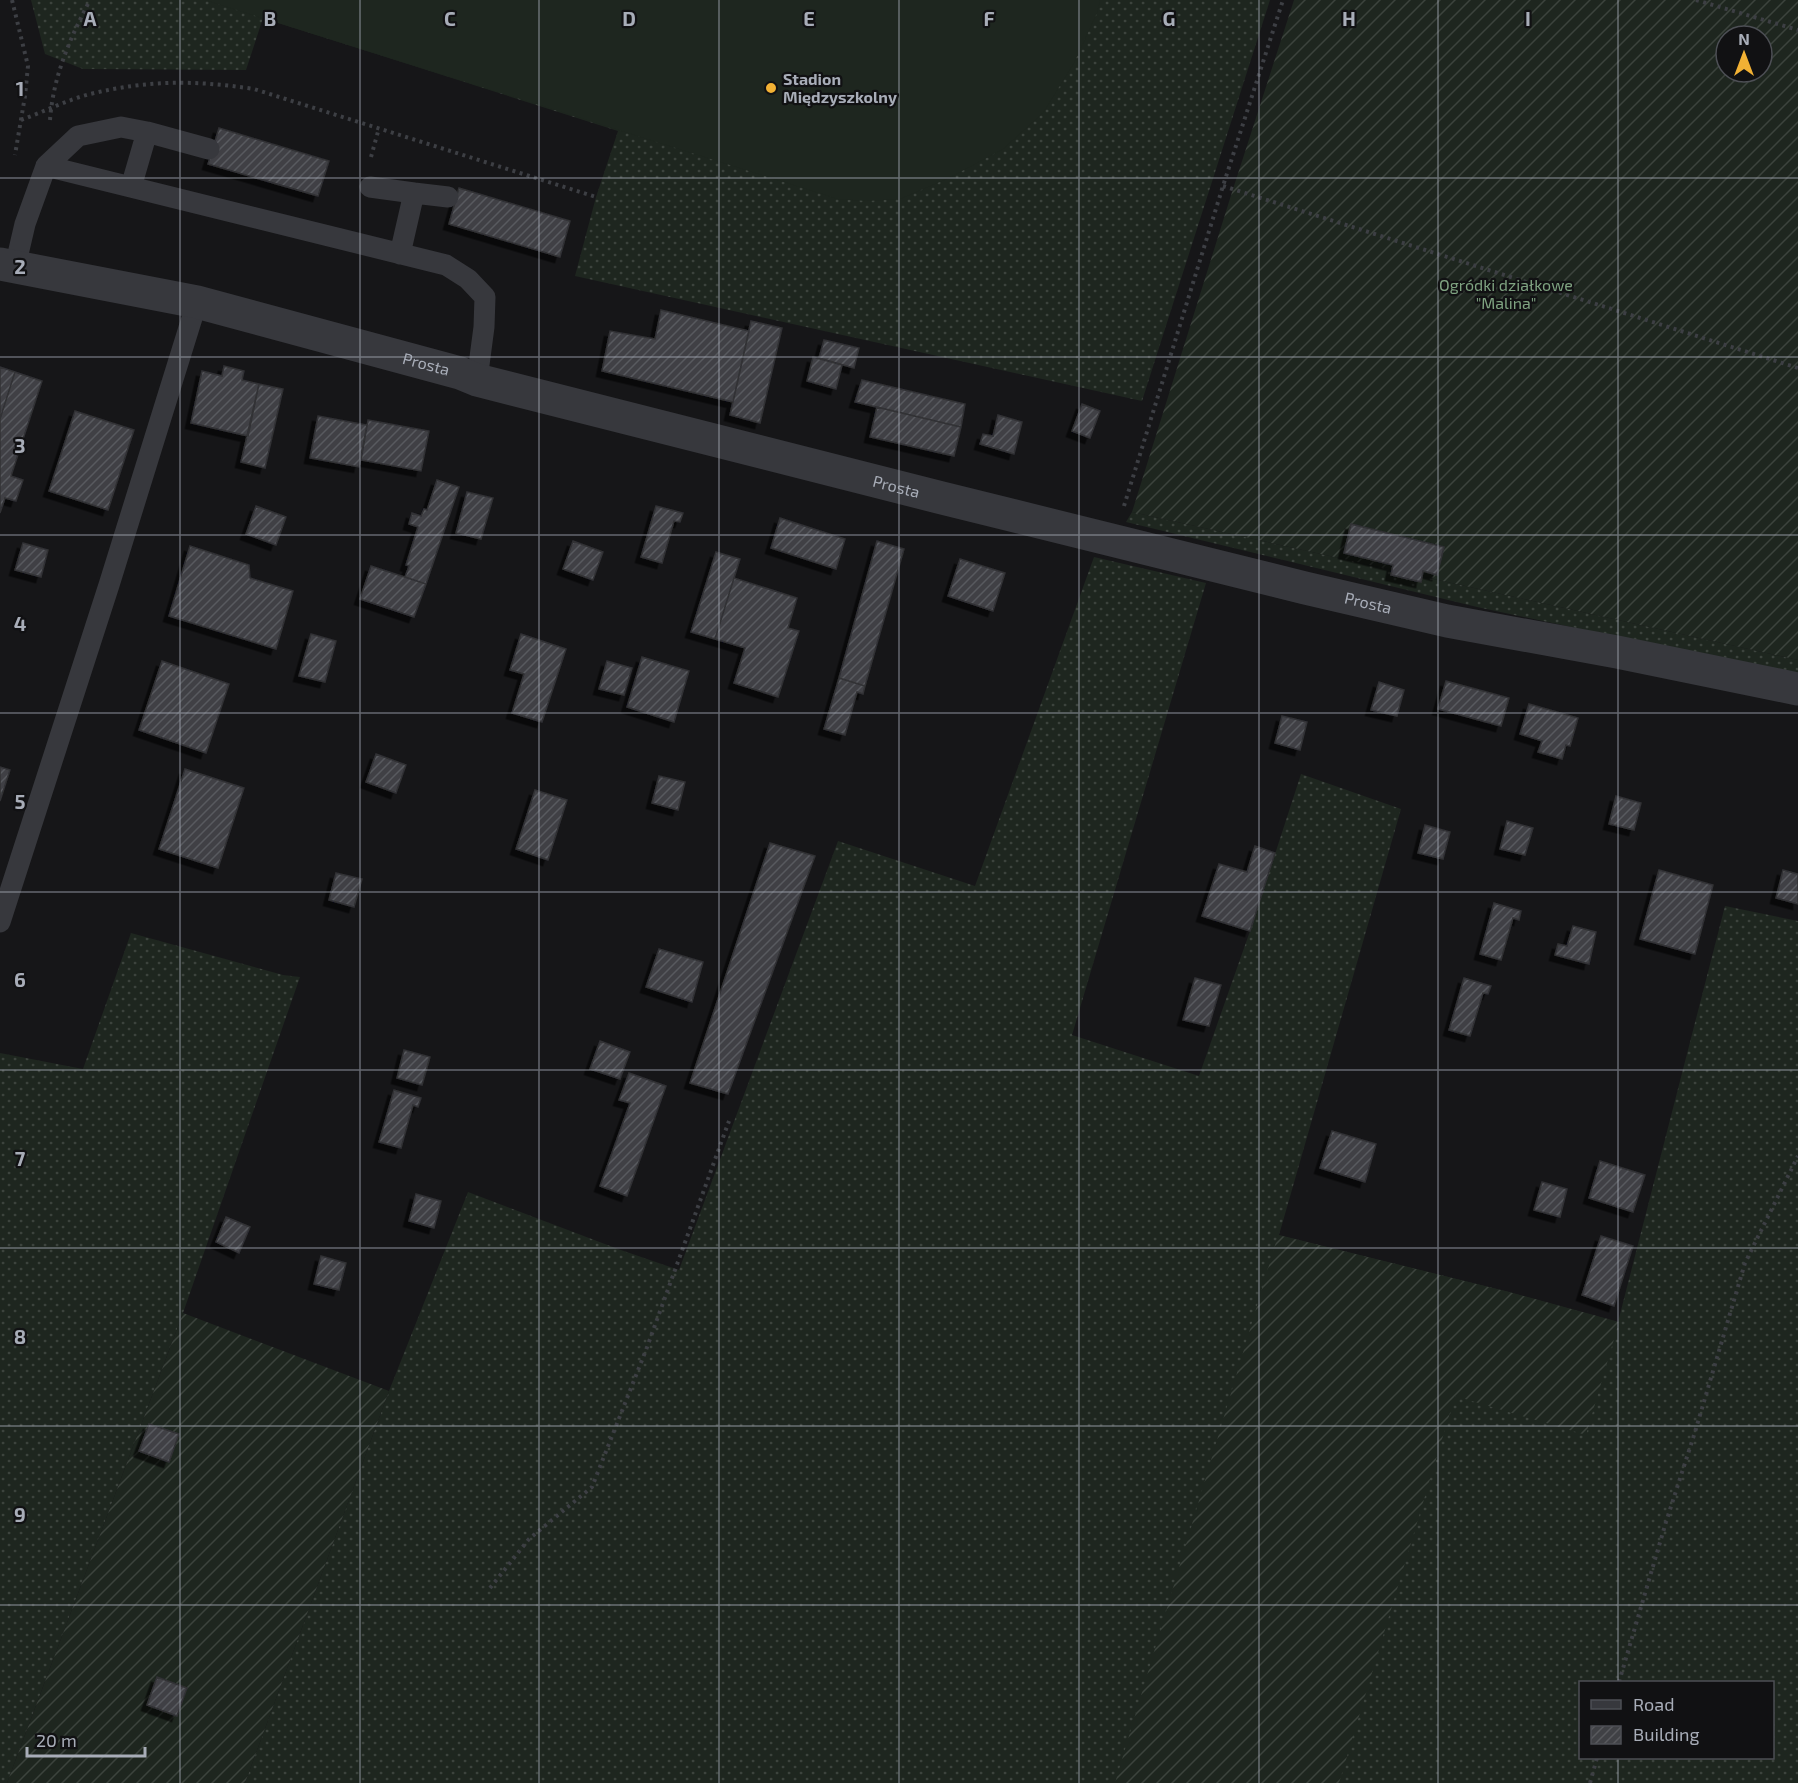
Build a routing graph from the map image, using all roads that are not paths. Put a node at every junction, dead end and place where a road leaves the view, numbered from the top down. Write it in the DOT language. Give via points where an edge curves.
graph roads {
  1 [pos="147,132"];
  2 [pos="209,149"];
  3 [pos="46,166"];
  4 [pos="369,177"];
  5 [pos="131,187"];
  6 [pos="414,193"];
  7 [pos="448,197"];
  8 [pos="400,254"];
  9 [pos="7,266"];
  10 [pos="197,302"];
  11 [pos="477,380"];
  12 [pos="1798,689"];
  13 [pos="0,922"];
  1 -- 2 [label="lane"];
  1 -- 3 [label="lane" via="121,127 78,136"];
  1 -- 5 [label="lane"];
  3 -- 5 [label="lane"];
  3 -- 9 [label="lane"];
  4 -- 6 [label="lane"];
  5 -- 8 [label="lane"];
  6 -- 7 [label="lane"];
  6 -- 8 [label="lane"];
  8 -- 11 [label="lane" via="446,265 468,279 485,297"];
  9 -- 10 [label="street, Prosta"];
  10 -- 11 [label="street, Prosta"];
  10 -- 13 [label="lane"];
  11 -- 12 [label="street, Prosta" via="1447,621"];
}
